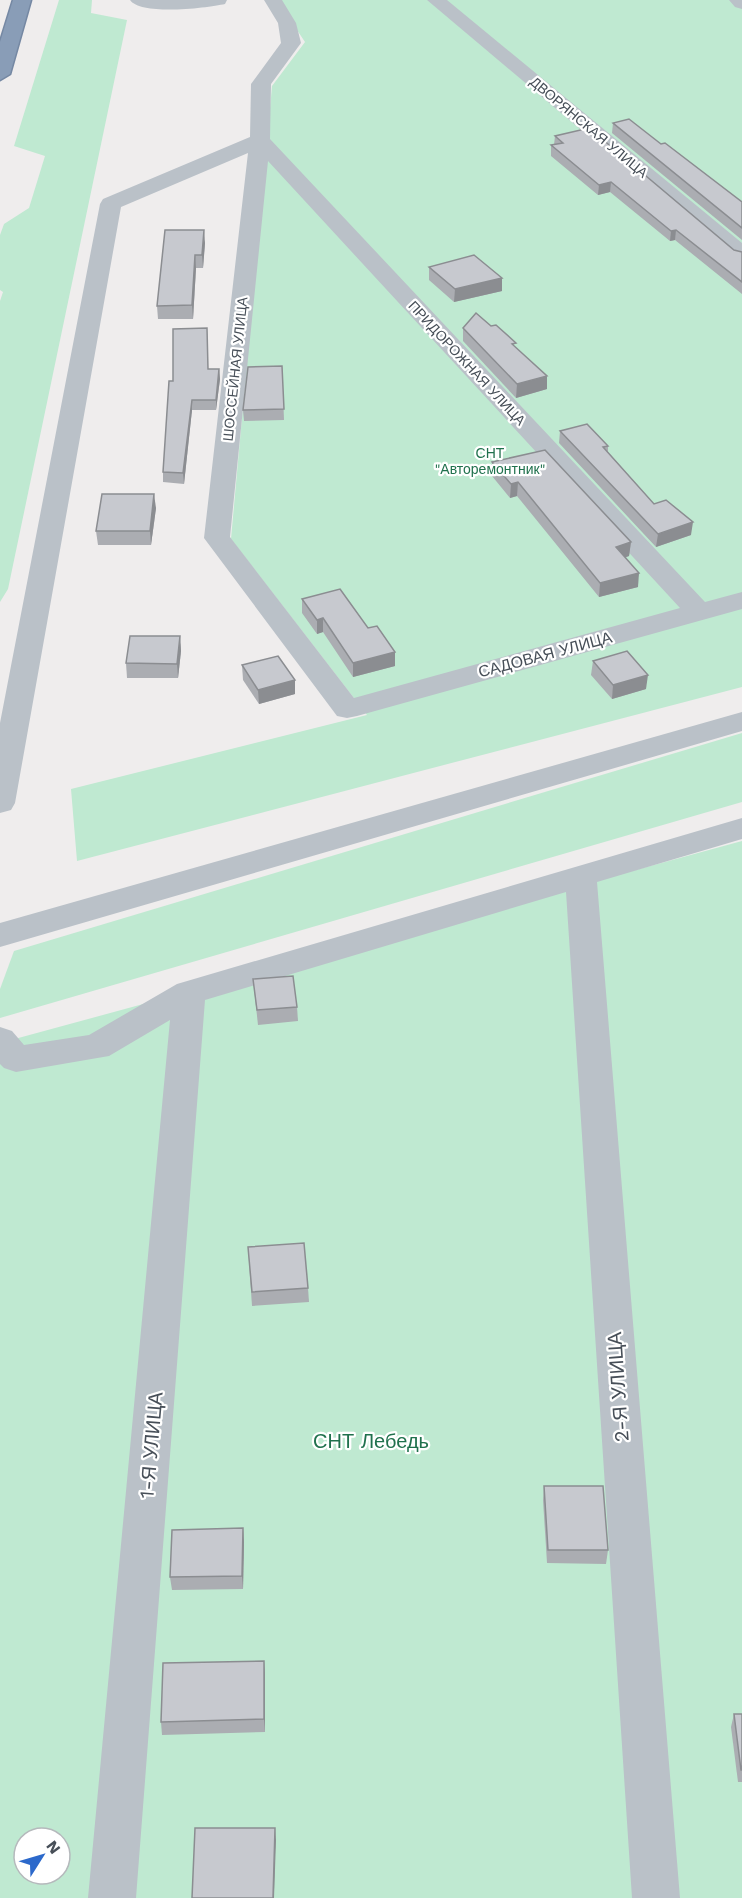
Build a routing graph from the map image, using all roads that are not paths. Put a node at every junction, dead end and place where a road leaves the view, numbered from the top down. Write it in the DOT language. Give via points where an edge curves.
graph roads {
  1 [pos="22,0"];
  2 [pos="139,0"];
  3 [pos="218,0"];
  4 [pos="273,0"];
  5 [pos="436,0"];
  6 [pos="738,0"];
  7 [pos="742,3"];
  8 [pos="0,74"];
  9 [pos="260,140"];
  10 [pos="742,254"];
  11 [pos="742,600"];
  12 [pos="699,612"];
  13 [pos="347,709"];
  14 [pos="742,721"];
  15 [pos="0,803"];
  16 [pos="742,828"];
  17 [pos="581,876"];
  18 [pos="0,935"];
  19 [pos="189,993"];
  20 [pos="0,1041"];
  21 [pos="112,1898"];
  22 [pos="656,1898"];
  1 -- 8 [label="highway"];
  2 -- 3 [label="street" via="187,5"];
  4 -- 9 [label="street, ШОССЕЙНАЯ УЛИЦА" via="287,23 291,43 261,84"];
  5 -- 10 [label="street, ДВОРЯНСКАЯ УЛИЦА"];
  6 -- 7 [label="street"];
  9 -- 12 [label="street, ПРИДОРОЖНАЯ УЛИЦА"];
  9 -- 13 [label="street, ШОССЕЙНАЯ УЛИЦА" via="217,538"];
  9 -- 15 [label="street" via="111,204"];
  11 -- 12 [label="street, САДОВАЯ УЛИЦА"];
  12 -- 13 [label="street, САДОВАЯ УЛИЦА"];
  14 -- 18 [label="street"];
  16 -- 17 [label="street"];
  17 -- 19 [label="street"];
  17 -- 22 [label="street, 2-Я УЛИЦА"];
  19 -- 20 [label="street" via="97,1047 16,1059"];
  19 -- 21 [label="street, 1-Я УЛИЦА"];
}
